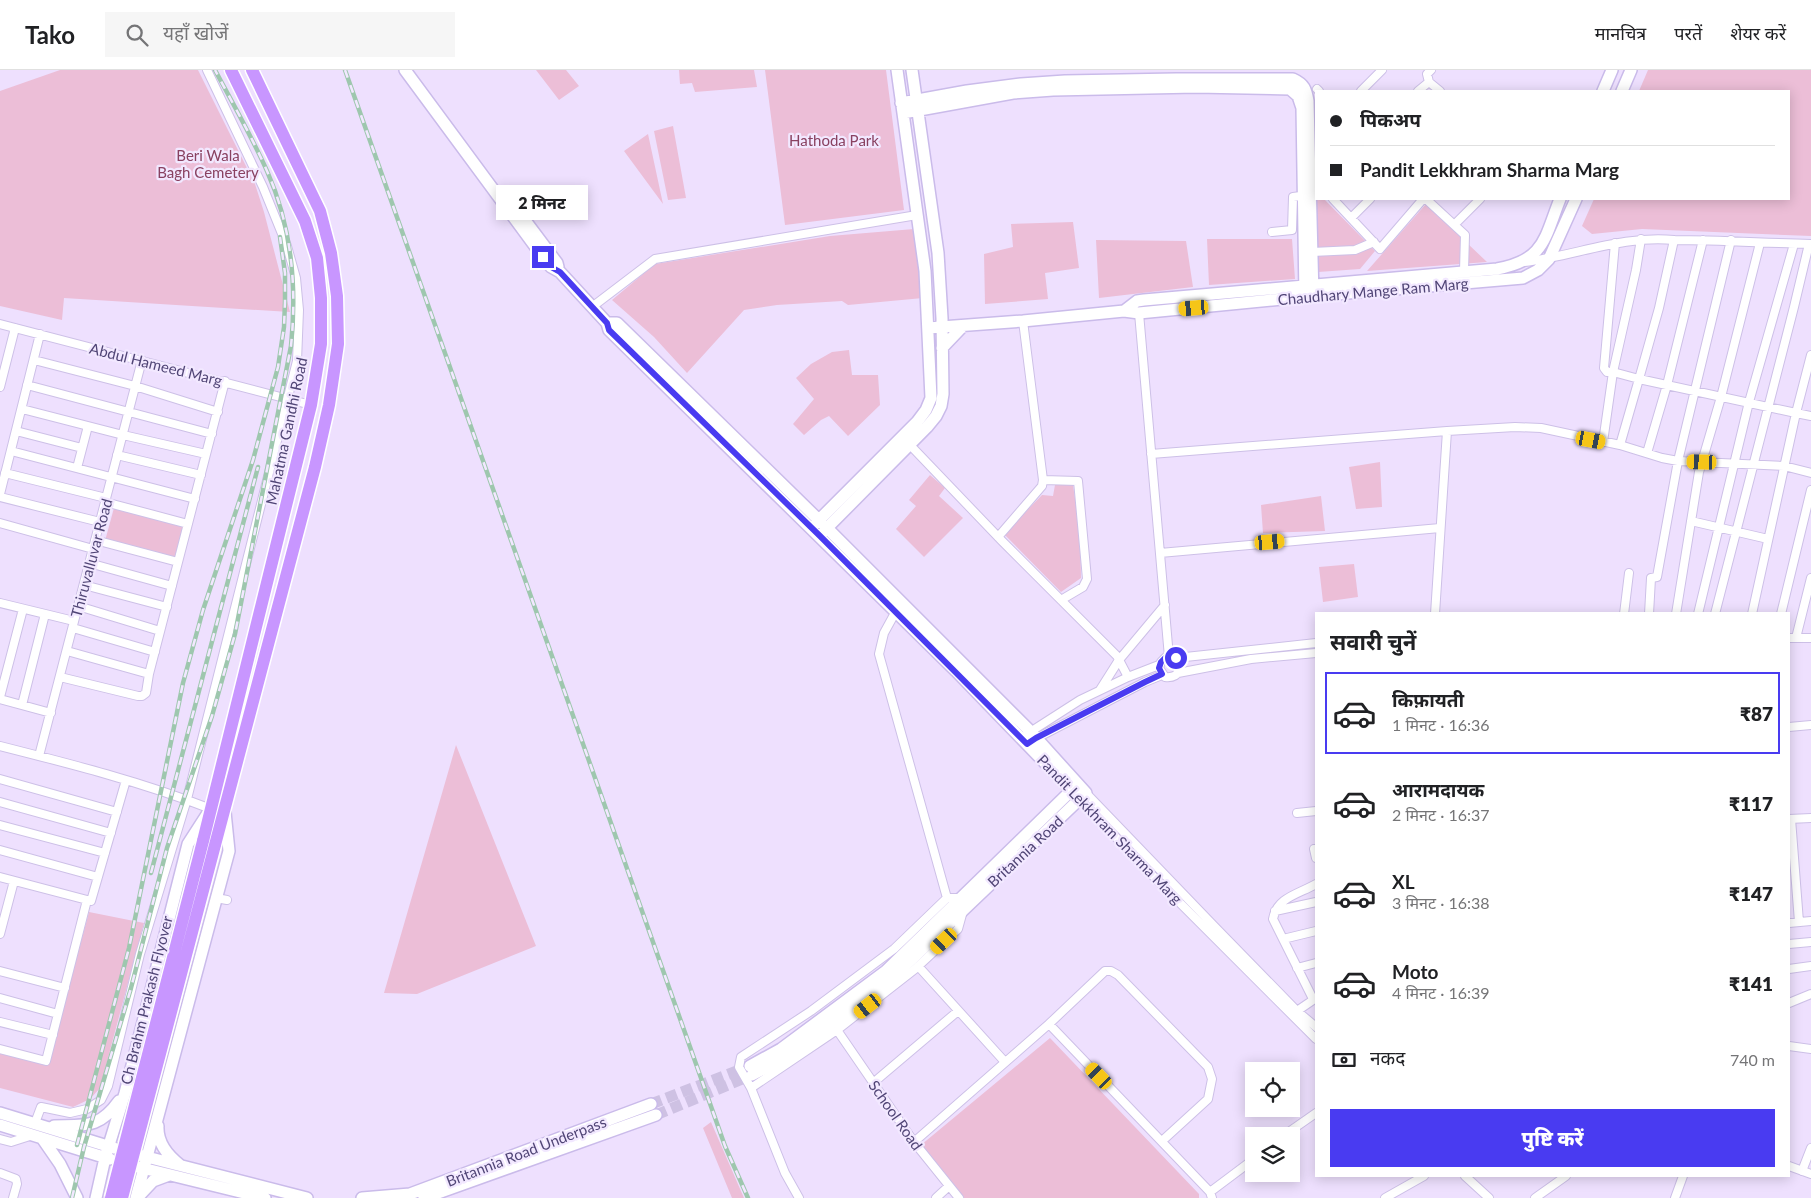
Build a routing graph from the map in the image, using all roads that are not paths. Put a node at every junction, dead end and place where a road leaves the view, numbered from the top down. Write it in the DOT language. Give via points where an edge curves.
graph roads {
  1 [pos="207,70"];
  2 [pos="232,70"];
  3 [pos="252,70"];
  4 [pos="405,70"];
  5 [pos="412,70"];
  6 [pos="897,70"];
  7 [pos="912,70"];
  8 [pos="1382,70"];
  9 [pos="1431,70"];
  10 [pos="1612,70"];
  11 [pos="1631,70"];
  12 [pos="1430,82"];
  13 [pos="1362,90"];
  14 [pos="1419,90"];
  15 [pos="1439,90"];
  16 [pos="1603,90"];
  17 [pos="1622,90"];
  18 [pos="917,104"];
  19 [pos="902,108"];
  20 [pos="1311,195"];
  21 [pos="1334,200"];
  22 [pos="1369,200"];
  23 [pos="1423,200"];
  24 [pos="1425,200"];
  25 [pos="1479,200"];
  26 [pos="1560,200"];
  27 [pos="1576,200"];
  28 [pos="507,203"];
  29 [pos="917,215"];
  30 [pos="1351,218"];
  31 [pos="1454,225"];
  32 [pos="1272,232"];
  33 [pos="1641,239"];
  34 [pos="1674,240"];
  35 [pos="1703,240"];
  36 [pos="1731,240"];
  37 [pos="1374,242"];
  38 [pos="1615,243"];
  39 [pos="1760,243"];
  40 [pos="1794,244"];
  41 [pos="1810,244"];
  42 [pos="1312,252"];
  43 [pos="1549,259"];
  44 [pos="1522,262"];
  45 [pos="1464,271"];
  46 [pos="1309,291"];
  47 [pos="592,307"];
  48 [pos="1124,311"];
  49 [pos="1139,313"];
  50 [pos="1023,321"];
  51 [pos="0,324"];
  52 [pos="963,326"];
  53 [pos="15,328"];
  54 [pos="928,328"];
  55 [pos="942,328"];
  56 [pos="40,334"];
  57 [pos="942,348"];
  58 [pos="1811,355"];
  59 [pos="34,360"];
  60 [pos="142,360"];
  61 [pos="1613,372"];
  62 [pos="1639,379"];
  63 [pos="226,382"];
  64 [pos="27,385"];
  65 [pos="1667,385"];
  66 [pos="135,386"];
  67 [pos="0,387"];
  68 [pos="1695,390"];
  69 [pos="288,397"];
  70 [pos="1721,397"];
  71 [pos="1748,402"];
  72 [pos="312,404"];
  73 [pos="1768,407"];
  74 [pos="22,409"];
  75 [pos="129,411"];
  76 [pos="218,412"];
  77 [pos="1796,413"];
  78 [pos="1811,416"];
  79 [pos="88,426"];
  80 [pos="16,431"];
  81 [pos="1447,431"];
  82 [pos="212,434"];
  83 [pos="123,435"];
  84 [pos="1603,442"];
  85 [pos="910,445"];
  86 [pos="1620,445"];
  87 [pos="82,448"];
  88 [pos="11,451"];
  89 [pos="1648,453"];
  90 [pos="206,454"];
  91 [pos="1151,454"];
  92 [pos="117,456"];
  93 [pos="1678,460"];
  94 [pos="1702,462"];
  95 [pos="1734,464"];
  96 [pos="1752,464"];
  97 [pos="1784,466"];
  98 [pos="76,468"];
  99 [pos="6,473"];
  100 [pos="1811,473"];
  101 [pos="201,475"];
  102 [pos="112,477"];
  103 [pos="1043,480"];
  104 [pos="1811,490"];
  105 [pos="0,495"];
  106 [pos="195,499"];
  107 [pos="106,500"];
  108 [pos="1691,521"];
  109 [pos="100,522"];
  110 [pos="0,523"];
  111 [pos="188,524"];
  112 [pos="814,524"];
  113 [pos="1719,527"];
  114 [pos="1440,528"];
  115 [pos="1736,531"];
  116 [pos="823,532"];
  117 [pos="998,536"];
  118 [pos="1768,539"];
  119 [pos="95,540"];
  120 [pos="93,549"];
  121 [pos="1160,554"];
  122 [pos="178,562"];
  123 [pos="90,563"];
  124 [pos="1629,572"];
  125 [pos="1811,578"];
  126 [pos="84,585"];
  127 [pos="172,586"];
  128 [pos="1061,600"];
  129 [pos="0,603"];
  130 [pos="1165,605"];
  131 [pos="78,606"];
  132 [pos="166,607"];
  133 [pos="23,609"];
  134 [pos="1435,612"];
  135 [pos="1624,612"];
  136 [pos="1649,612"];
  137 [pos="1676,612"];
  138 [pos="1698,612"];
  139 [pos="1716,612"];
  140 [pos="1752,612"];
  141 [pos="1781,612"];
  142 [pos="895,613"];
  143 [pos="45,614"];
  144 [pos="74,625"];
  145 [pos="160,631"];
  146 [pos="1792,638"];
  147 [pos="1811,638"];
  148 [pos="1315,644"];
  149 [pos="67,651"];
  150 [pos="155,652"];
  151 [pos="1315,653"];
  152 [pos="1172,657"];
  153 [pos="1120,660"];
  154 [pos="1159,665"];
  155 [pos="1178,673"];
  156 [pos="149,674"];
  157 [pos="1162,674"];
  158 [pos="60,677"];
  159 [pos="1128,677"];
  160 [pos="1098,691"];
  161 [pos="0,698"];
  162 [pos="22,705"];
  163 [pos="51,713"];
  164 [pos="1811,725"];
  165 [pos="1790,727"];
  166 [pos="1029,738"];
  167 [pos="0,746"];
  168 [pos="40,756"];
  169 [pos="0,779"];
  170 [pos="126,780"];
  171 [pos="1079,792"];
  172 [pos="186,799"];
  173 [pos="0,802"];
  174 [pos="210,809"];
  175 [pos="224,810"];
  176 [pos="1315,811"];
  177 [pos="117,812"];
  178 [pos="1297,813"];
  179 [pos="1811,818"];
  180 [pos="1790,819"];
  181 [pos="0,825"];
  182 [pos="111,833"];
  183 [pos="209,843"];
  184 [pos="0,850"];
  185 [pos="105,853"];
  186 [pos="98,877"];
  187 [pos="0,878"];
  188 [pos="14,881"];
  189 [pos="1315,884"];
  190 [pos="947,898"];
  191 [pos="88,900"];
  192 [pos="1315,902"];
  193 [pos="963,904"];
  194 [pos="1275,911"];
  195 [pos="1811,921"];
  196 [pos="1799,922"];
  197 [pos="1790,923"];
  198 [pos="1315,931"];
  199 [pos="0,934"];
  200 [pos="1284,939"];
  201 [pos="1811,942"];
  202 [pos="1790,944"];
  203 [pos="1315,963"];
  204 [pos="918,966"];
  205 [pos="1811,966"];
  206 [pos="1298,968"];
  207 [pos="1790,969"];
  208 [pos="0,971"];
  209 [pos="65,988"];
  210 [pos="1811,994"];
  211 [pos="0,998"];
  212 [pos="1315,998"];
  213 [pos="1790,1003"];
  214 [pos="958,1011"];
  215 [pos="1297,1011"];
  216 [pos="58,1014"];
  217 [pos="0,1022"];
  218 [pos="1049,1024"];
  219 [pos="1315,1027"];
  220 [pos="837,1030"];
  221 [pos="53,1036"];
  222 [pos="1315,1038"];
  223 [pos="1790,1047"];
  224 [pos="0,1049"];
  225 [pos="1811,1049"];
  226 [pos="1005,1062"];
  227 [pos="130,1071"];
  228 [pos="751,1071"];
  229 [pos="167,1080"];
  230 [pos="873,1082"];
  231 [pos="751,1088"];
  232 [pos="125,1093"];
  233 [pos="158,1112"];
  234 [pos="0,1113"];
  235 [pos="1315,1114"];
  236 [pos="0,1125"];
  237 [pos="40,1125"];
  238 [pos="1296,1127"];
  239 [pos="37,1137"];
  240 [pos="0,1139"];
  241 [pos="1162,1141"];
  242 [pos="914,1142"];
  243 [pos="1811,1148"];
  244 [pos="106,1152"];
  245 [pos="145,1162"];
  246 [pos="181,1166"];
  247 [pos="1245,1166"];
  248 [pos="1790,1166"];
  249 [pos="1802,1171"];
  250 [pos="0,1173"];
  251 [pos="1811,1174"];
  252 [pos="169,1175"];
  253 [pos="1422,1177"];
  254 [pos="1466,1177"];
  255 [pos="1565,1177"];
  256 [pos="1683,1177"];
  257 [pos="949,1186"];
  258 [pos="1211,1195"];
  259 [pos="13,1198"];
  260 [pos="77,1198"];
  261 [pos="96,1198"];
  262 [pos="111,1198"];
  263 [pos="122,1198"];
  264 [pos="136,1198"];
  265 [pos="265,1198"];
  266 [pos="307,1198"];
  267 [pos="362,1198"];
  268 [pos="424,1198"];
  269 [pos="799,1198"];
  270 [pos="936,1198"];
  271 [pos="959,1198"];
  272 [pos="1385,1198"];
  273 [pos="1489,1198"];
  274 [pos="1535,1198"];
  275 [pos="1675,1198"];
  1 -- 69 [label="street" via="263,187 288,246 296,278 299,310 297,361"];
  2 -- 72 [label="main road, Mahatma Gandhi Road" via="305,221 317,258 321,344"];
  3 -- 175 [label="main road" via="320,211 331,253 337,296 338,344 330,405 315,467"];
  4 -- 28 [label="main road, Pandit Lekkhram Sharma Marg"];
  5 -- 28 [label="main road, Pandit Lekkhram Sharma Marg"];
  6 -- 19 [label="main road"];
  7 -- 18 [label="main road"];
  8 -- 13 [label="street"];
  9 -- 12 [label="street" via="1427,74"];
  10 -- 16 [label="main road"];
  11 -- 17 [label="main road"];
  12 -- 14 [label="street"];
  12 -- 15 [label="street"];
  18 -- 19 [label="main road"];
  18 -- 20 [label="main road" via="967,91 1065,81 1293,79 1306,89 1308,100"];
  18 -- 55 [label="main road" via="938,253"];
  19 -- 29 [label="main road"];
  20 -- 32 [label="street" via="1293,197 1292,230"];
  20 -- 42 [label="main road"];
  20 -- 46 [label="main road"];
  21 -- 30 [label="street"];
  22 -- 30 [label="street"];
  23 -- 37 [label="street" via="1380,249"];
  24 -- 31 [label="street"];
  25 -- 31 [label="street"];
  26 -- 44 [label="main road, Chaudhary Mange Ram Marg" via="1541,245"];
  27 -- 43 [label="main road, Chaudhary Mange Ram Marg"];
  28 -- 47 [label="main road, Pandit Lekkhram Sharma Marg" via="557,263 560,272"];
  29 -- 47 [label="street" via="655,259"];
  29 -- 54 [label="main road" via="925,271"];
  30 -- 37 [label="street"];
  31 -- 45 [label="street" via="1465,235"];
  33 -- 34 [label="street"];
  33 -- 38 [label="street"];
  33 -- 61 [label="street"];
  34 -- 35 [label="street"];
  34 -- 62 [label="street"];
  35 -- 36 [label="street"];
  35 -- 65 [label="street"];
  36 -- 39 [label="street"];
  36 -- 68 [label="street"];
  37 -- 42 [label="street" via="1355,250"];
  38 -- 43 [label="street"];
  38 -- 61 [label="street" via="1604,368"];
  39 -- 40 [label="street"];
  39 -- 70 [label="street"];
  40 -- 41 [label="street"];
  40 -- 71 [label="street"];
  41 -- 73 [label="street"];
  42 -- 46 [label="main road"];
  43 -- 44 [label="street"];
  43 -- 46 [label="main road, Chaudhary Mange Ram Marg" via="1523,278"];
  44 -- 45 [label="main road, Chaudhary Mange Ram Marg" via="1497,269"];
  45 -- 46 [label="main road, Chaudhary Mange Ram Marg"];
  46 -- 48 [label="main road, Chaudhary Mange Ram Marg" via="1144,300"];
  46 -- 49 [label="main road, Chaudhary Mange Ram Marg"];
  47 -- 112 [label="main road, Pandit Lekkhram Sharma Marg" via="607,323 609,330"];
  48 -- 49 [label="main road, Chaudhary Mange Ram Marg"];
  48 -- 50 [label="main road, Chaudhary Mange Ram Marg"];
  49 -- 91 [label="street"];
  50 -- 52 [label="main road, Chaudhary Mange Ram Marg"];
  50 -- 103 [label="street"];
  51 -- 53 [label="street, Abdul Hameed Marg"];
  52 -- 55 [label="main road, Chaudhary Mange Ram Marg"];
  52 -- 57 [label="main road"];
  53 -- 56 [label="street, Abdul Hameed Marg"];
  53 -- 67 [label="street"];
  54 -- 55 [label="main road, Chaudhary Mange Ram Marg"];
  54 -- 112 [label="main road" via="931,398 926,410"];
  55 -- 57 [label="main road"];
  56 -- 59 [label="street"];
  56 -- 60 [label="street, Abdul Hameed Marg"];
  57 -- 85 [label="main road" via="941,406 935,418"];
  58 -- 77 [label="street"];
  59 -- 64 [label="street"];
  59 -- 66 [label="street"];
  60 -- 63 [label="street, Abdul Hameed Marg"];
  60 -- 66 [label="street, Thiruvalluvar Road"];
  61 -- 62 [label="street"];
  61 -- 84 [label="street"];
  62 -- 65 [label="street"];
  62 -- 86 [label="street"];
  63 -- 69 [label="street, Abdul Hameed Marg"];
  63 -- 76 [label="street"];
  64 -- 74 [label="street"];
  64 -- 75 [label="street"];
  65 -- 68 [label="street"];
  65 -- 89 [label="street"];
  66 -- 75 [label="street, Thiruvalluvar Road"];
  66 -- 76 [label="street"];
  68 -- 70 [label="street"];
  68 -- 93 [label="street"];
  69 -- 72 [label="street, Abdul Hameed Marg"];
  69 -- 172 [label="street"];
  70 -- 71 [label="street"];
  70 -- 94 [label="street"];
  71 -- 73 [label="street"];
  71 -- 95 [label="street"];
  72 -- 174 [label="main road, Mahatma Gandhi Road"];
  73 -- 77 [label="street"];
  73 -- 96 [label="street"];
  74 -- 79 [label="street"];
  74 -- 80 [label="street"];
  75 -- 82 [label="street"];
  75 -- 83 [label="street, Thiruvalluvar Road"];
  76 -- 82 [label="street"];
  77 -- 78 [label="street"];
  77 -- 97 [label="street"];
  79 -- 83 [label="street"];
  79 -- 87 [label="street"];
  80 -- 87 [label="street"];
  80 -- 88 [label="street"];
  81 -- 84 [label="street" via="1532,428"];
  81 -- 91 [label="street"];
  81 -- 114 [label="street"];
  82 -- 90 [label="street"];
  83 -- 90 [label="street"];
  83 -- 92 [label="street, Thiruvalluvar Road"];
  84 -- 86 [label="street"];
  85 -- 116 [label="main road"];
  85 -- 117 [label="street"];
  86 -- 89 [label="street"];
  87 -- 98 [label="street"];
  88 -- 98 [label="street"];
  88 -- 99 [label="street"];
  89 -- 93 [label="street"];
  90 -- 101 [label="street"];
  91 -- 121 [label="street"];
  92 -- 101 [label="street"];
  92 -- 102 [label="street, Thiruvalluvar Road"];
  93 -- 94 [label="street"];
  93 -- 136 [label="street" via="1657,577 1651,578"];
  94 -- 95 [label="street"];
  94 -- 108 [label="street"];
  95 -- 96 [label="street"];
  95 -- 113 [label="street"];
  96 -- 97 [label="street"];
  96 -- 115 [label="street"];
  97 -- 100 [label="street"];
  97 -- 118 [label="street"];
  98 -- 102 [label="street"];
  99 -- 105 [label="street"];
  99 -- 107 [label="street"];
  101 -- 106 [label="street"];
  102 -- 106 [label="street"];
  102 -- 107 [label="street, Thiruvalluvar Road"];
  103 -- 117 [label="street" via="1042,486"];
  103 -- 128 [label="street" via="1078,481 1087,579 1083,587"];
  104 -- 141 [label="street"];
  105 -- 109 [label="street"];
  106 -- 111 [label="street"];
  107 -- 109 [label="street, Thiruvalluvar Road"];
  107 -- 111 [label="street"];
  108 -- 113 [label="street"];
  108 -- 137 [label="street"];
  109 -- 119 [label="street, Thiruvalluvar Road"];
  110 -- 120 [label="street"];
  111 -- 122 [label="street"];
  112 -- 116 [label="main road, Pandit Lekkhram Sharma Marg"];
  113 -- 115 [label="street"];
  113 -- 138 [label="street"];
  114 -- 121 [label="street"];
  114 -- 134 [label="street"];
  115 -- 118 [label="street"];
  115 -- 139 [label="street"];
  116 -- 142 [label="main road, Pandit Lekkhram Sharma Marg"];
  116 -- 166 [label="main road, Pandit Lekkhram Sharma Marg"];
  117 -- 128 [label="street"];
  118 -- 140 [label="street"];
  119 -- 120 [label="street, Thiruvalluvar Road"];
  119 -- 122 [label="street"];
  120 -- 123 [label="street, Thiruvalluvar Road"];
  121 -- 130 [label="street"];
  122 -- 127 [label="street"];
  123 -- 126 [label="street, Thiruvalluvar Road"];
  123 -- 127 [label="street"];
  124 -- 135 [label="street"];
  125 -- 146 [label="street"];
  126 -- 131 [label="street, Thiruvalluvar Road"];
  126 -- 132 [label="street"];
  127 -- 132 [label="street"];
  128 -- 153 [label="street"];
  129 -- 133 [label="street"];
  130 -- 152 [label="street"];
  130 -- 153 [label="street"];
  131 -- 144 [label="street, Thiruvalluvar Road"];
  131 -- 145 [label="street"];
  132 -- 145 [label="street"];
  133 -- 143 [label="street"];
  133 -- 161 [label="street"];
  142 -- 166 [label="main road, Pandit Lekkhram Sharma Marg"];
  142 -- 190 [label="street" via="884,633 879,654"];
  143 -- 144 [label="street"];
  143 -- 162 [label="street"];
  144 -- 149 [label="street, Thiruvalluvar Road"];
  144 -- 150 [label="street"];
  145 -- 150 [label="street"];
  146 -- 147 [label="street"];
  148 -- 152 [label="street"];
  149 -- 156 [label="street"];
  149 -- 158 [label="street, Thiruvalluvar Road"];
  150 -- 156 [label="street"];
  151 -- 155 [label="street" via="1251,659"];
  152 -- 154 [label="street" via="1163,659"];
  152 -- 155 [label="street" via="1180,664"];
  153 -- 159 [label="street"];
  153 -- 160 [label="street"];
  154 -- 157 [label="street"];
  154 -- 159 [label="street"];
  155 -- 157 [label="street" via="1172,677"];
  156 -- 158 [label="street" via="146,693 142,696"];
  157 -- 166 [label="street"];
  158 -- 163 [label="street, Thiruvalluvar Road"];
  159 -- 160 [label="street"];
  160 -- 166 [label="street" via="1080,700"];
  161 -- 162 [label="street"];
  162 -- 163 [label="street"];
  163 -- 168 [label="street, Thiruvalluvar Road"];
  164 -- 165 [label="street"];
  166 -- 171 [label="main road, Pandit Lekkhram Sharma Marg"];
  167 -- 168 [label="street"];
  168 -- 170 [label="street"];
  169 -- 177 [label="street"];
  170 -- 172 [label="street"];
  170 -- 177 [label="street"];
  171 -- 193 [label="main road, Britannia Road"];
  171 -- 215 [label="street"];
  171 -- 222 [label="street, Pandit Lekkhram Sharma Marg" via="1147,870"];
  172 -- 174 [label="street"];
  172 -- 237 [label="street" via="140,954 108,1086 101,1100 88,1109 70,1114 41,1107"];
  173 -- 182 [label="street"];
  174 -- 183 [label="main road, Ch Brahm Prakash Flyover"];
  174 -- 227 [label="main road" via="188,844"];
  175 -- 183 [label="main road, Ch Brahm Prakash Flyover"];
  175 -- 229 [label="main road" via="229,851 222,899"];
  176 -- 178 [label="street"];
  177 -- 182 [label="street"];
  179 -- 180 [label="street"];
  180 -- 196 [label="street"];
  181 -- 185 [label="street"];
  182 -- 185 [label="street"];
  183 -- 262 [label="main road, Ch Brahm Prakash Flyover, bridge"];
  183 -- 263 [label="main road, Ch Brahm Prakash Flyover, bridge"];
  184 -- 186 [label="street"];
  185 -- 186 [label="street"];
  186 -- 191 [label="street" via="92,901"];
  187 -- 188 [label="street"];
  188 -- 191 [label="street"];
  188 -- 199 [label="street"];
  189 -- 194 [label="street" via="1288,897"];
  190 -- 193 [label="street"];
  190 -- 231 [label="street" via="894,949 811,1011 741,1057 739,1067"];
  191 -- 209 [label="street"];
  192 -- 194 [label="street"];
  193 -- 204 [label="street" via="958,929"];
  193 -- 228 [label="main road" via="892,978 786,1057"];
  194 -- 200 [label="street" via="1273,919"];
  195 -- 196 [label="street"];
  196 -- 197 [label="street"];
  198 -- 200 [label="street"];
  200 -- 206 [label="street"];
  201 -- 202 [label="street"];
  203 -- 206 [label="street"];
  204 -- 214 [label="street"];
  204 -- 220 [label="street"];
  205 -- 207 [label="street"];
  206 -- 212 [label="street"];
  208 -- 209 [label="street"];
  209 -- 216 [label="street"];
  210 -- 213 [label="street"];
  211 -- 216 [label="street"];
  212 -- 215 [label="street"];
  214 -- 226 [label="street"];
  214 -- 230 [label="street"];
  215 -- 219 [label="street"];
  216 -- 221 [label="street"];
  217 -- 221 [label="street"];
  218 -- 226 [label="street"];
  218 -- 241 [label="street"];
  218 -- 241 [label="street" via="1105,972 1111,971 1208,1067 1212,1079 1208,1099"];
  220 -- 230 [label="street, School Road"];
  220 -- 231 [label="street"];
  221 -- 224 [label="street" via="46,1061"];
  223 -- 225 [label="street"];
  226 -- 242 [label="street"];
  227 -- 229 [label="main road" via="135,1081 149,1088 157,1088"];
  227 -- 232 [label="main road"];
  229 -- 233 [label="main road"];
  230 -- 242 [label="street, School Road"];
  231 -- 269 [label="street" via="785,1173"];
  232 -- 237 [label="main road" via="112,1111 91,1124"];
  232 -- 244 [label="main road"];
  233 -- 245 [label="main road"];
  233 -- 246 [label="main road" via="160,1141"];
  234 -- 237 [label="main road"];
  235 -- 238 [label="street"];
  236 -- 239 [label="main road"];
  237 -- 244 [label="main road"];
  239 -- 240 [label="street" via="11,1142"];
  239 -- 244 [label="main road"];
  239 -- 260 [label="main road" via="60,1164"];
  241 -- 258 [label="street"];
  242 -- 257 [label="street, School Road"];
  243 -- 249 [label="street"];
  244 -- 245 [label="main road"];
  244 -- 261 [label="main road"];
  245 -- 246 [label="main road"];
  245 -- 252 [label="main road"];
  245 -- 264 [label="main road"];
  246 -- 266 [label="main road"];
  247 -- 258 [label="street"];
  248 -- 249 [label="street"];
  249 -- 251 [label="street"];
  250 -- 259 [label="street" via="16,1179"];
  252 -- 264 [label="main road" via="153,1181"];
  252 -- 265 [label="main road"];
  253 -- 272 [label="street"];
  254 -- 273 [label="street"];
  255 -- 274 [label="street"];
  256 -- 275 [label="street"];
  257 -- 270 [label="street"];
  257 -- 271 [label="street, School Road"];
  267 -- 268 [label="main road, Britannia Road Underpass" via="410,1194 654,1110"];
}
